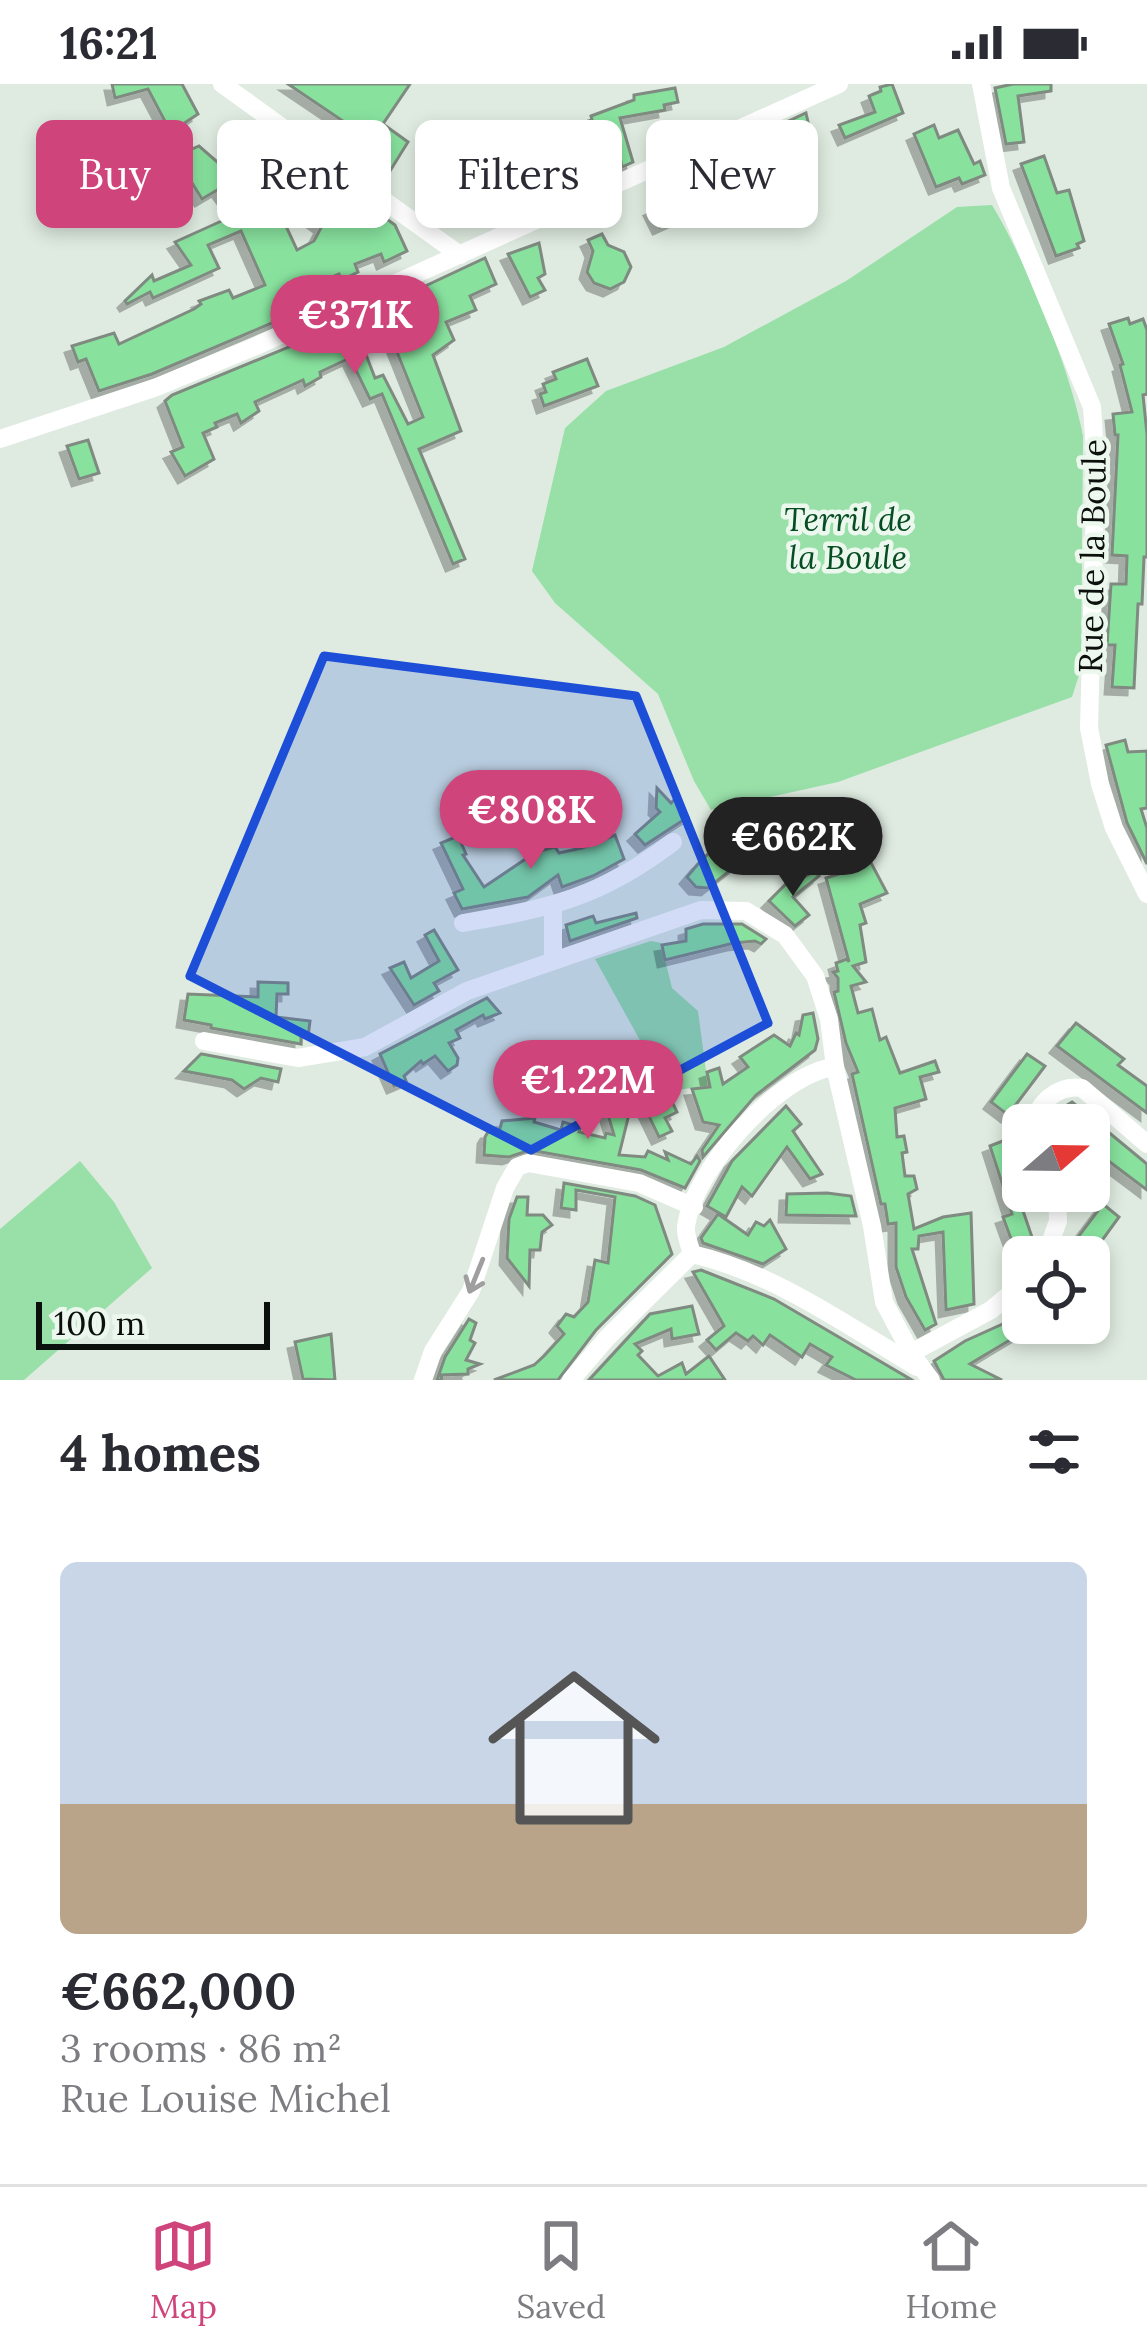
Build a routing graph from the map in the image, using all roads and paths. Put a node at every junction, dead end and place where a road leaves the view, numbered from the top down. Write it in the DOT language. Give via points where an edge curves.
graph roads {
  1 [pos="222,84"];
  2 [pos="838,84"];
  3 [pos="981,84"];
  4 [pos="460,255"];
  5 [pos="0,439"];
  6 [pos="673,842"];
  7 [pos="1147,894"];
  8 [pos="554,907"];
  9 [pos="464,923"];
  10 [pos="553,961"];
  11 [pos="204,1041"];
  12 [pos="835,1067"];
  13 [pos="1044,1104"];
  14 [pos="1101,1104"];
  15 [pos="1110,1112"];
  16 [pos="1147,1144"];
  17 [pos="694,1207"];
  18 [pos="692,1254"];
  19 [pos="1002,1300"];
  20 [pos="911,1353"];
  21 [pos="927,1376"];
  22 [pos="423,1380"];
  23 [pos="571,1380"];
  1 -- 4 [label="street"];
  2 -- 4 [label="street"];
  3 -- 7 [label="street, Rue de la Boule" via="1001,188 1091,407 1089,728 1114,828"];
  4 -- 5 [label="street" via="157,388"];
  6 -- 8 [label="street" via="634,872"];
  8 -- 9 [label="street"];
  8 -- 10 [label="street"];
  10 -- 11 [label="street" via="467,991 365,1047 298,1058"];
  10 -- 12 [label="street" via="700,910 746,911 785,935 815,976"];
  12 -- 17 [label="street" via="790,1085 740,1129"];
  12 -- 20 [label="street" via="884,1302"];
  13 -- 14 [label="street" via="1070,1086"];
  15 -- 16 [label="street"];
  17 -- 18 [label="street" via="686,1228"];
  17 -- 22 [label="street, one-way" via="639,1183 518,1167 471,1291"];
  18 -- 21 [label="street" via="772,1281"];
  18 -- 23 [label="street"];
  19 -- 20 [label="street"];
  20 -- 21 [label="street"];
}
